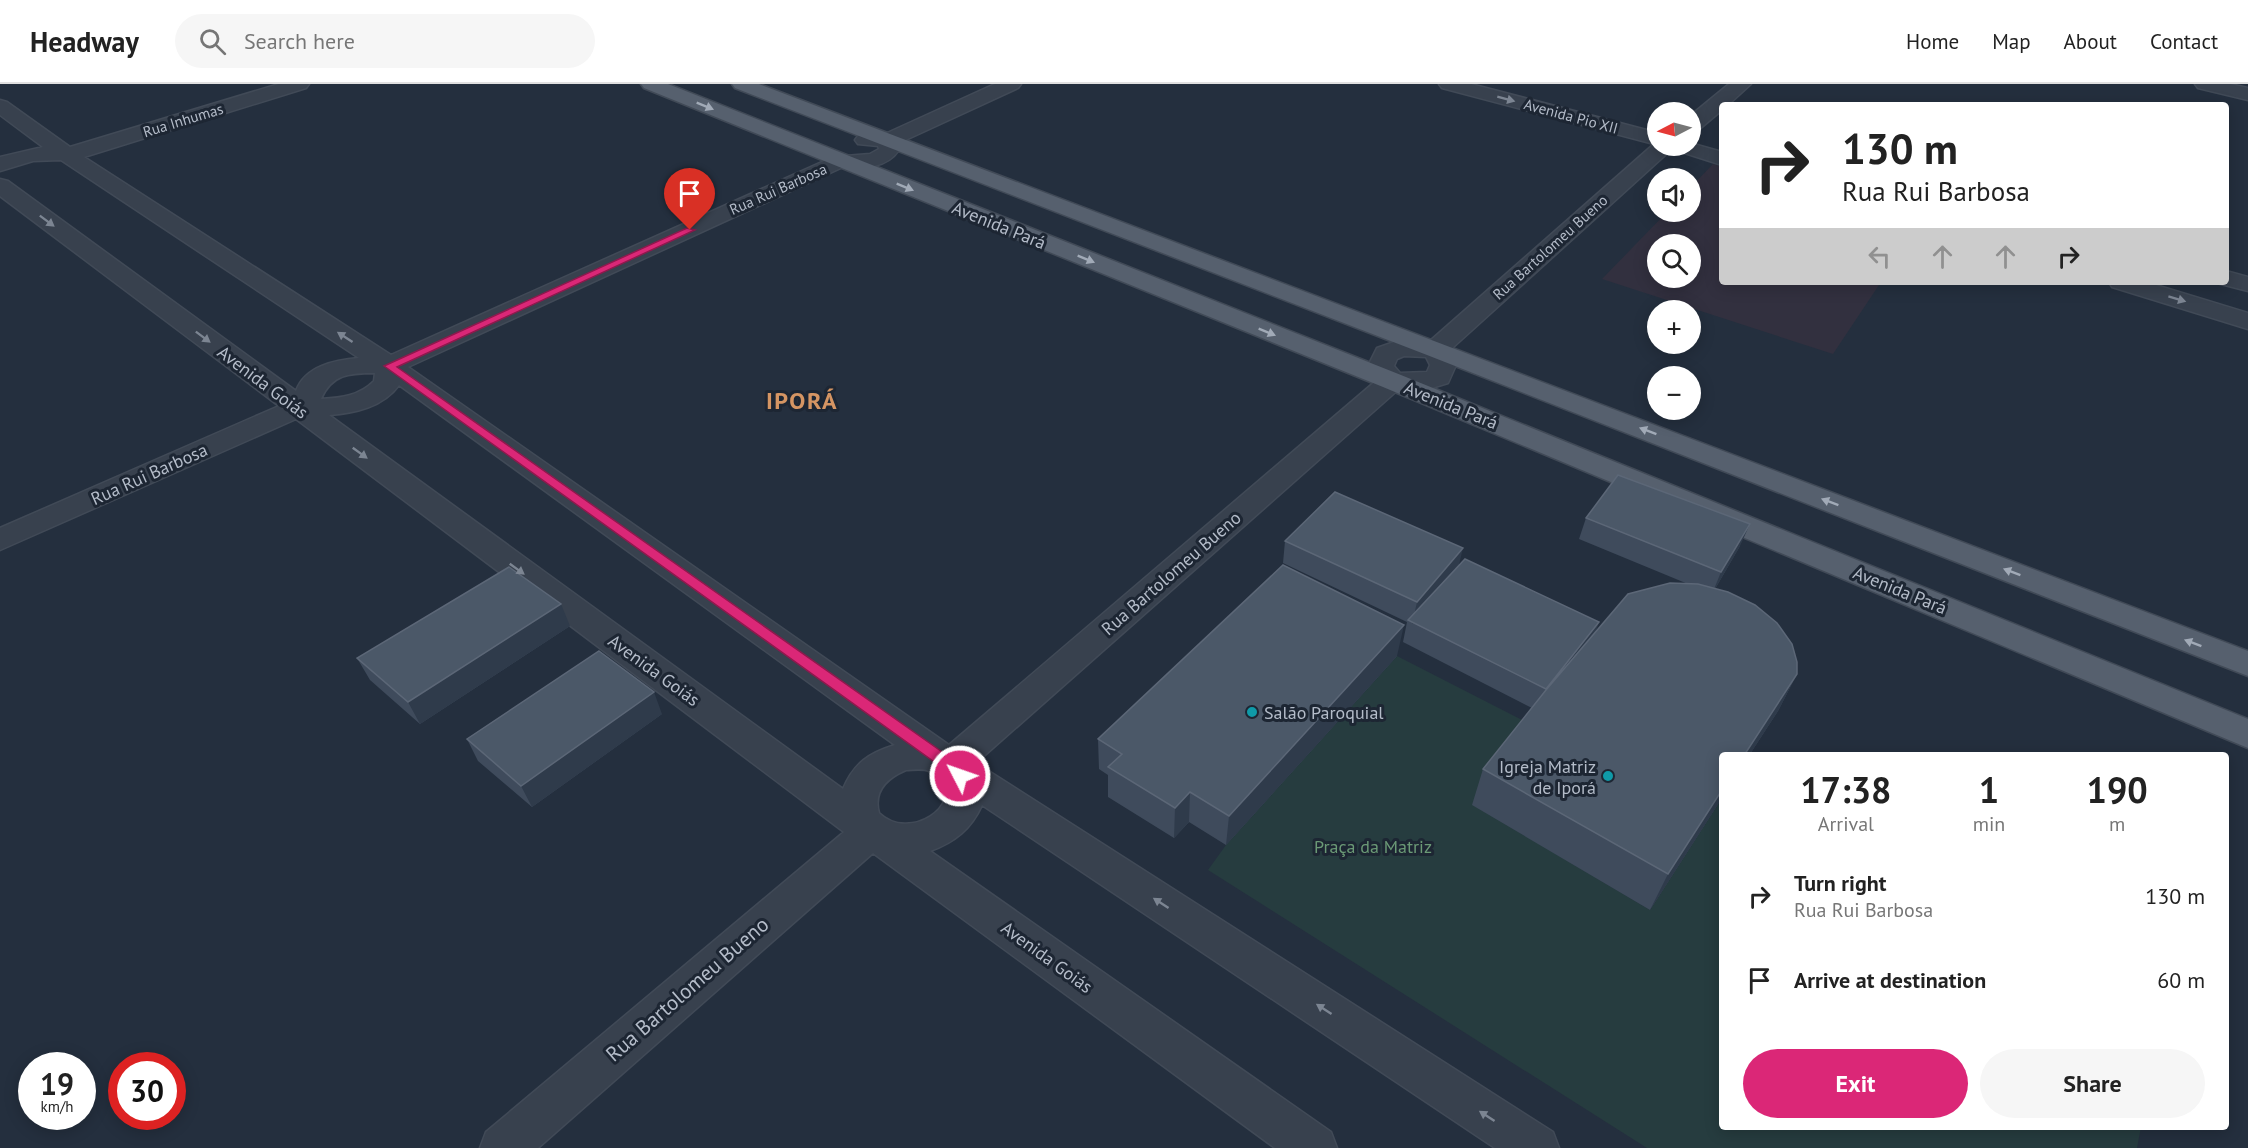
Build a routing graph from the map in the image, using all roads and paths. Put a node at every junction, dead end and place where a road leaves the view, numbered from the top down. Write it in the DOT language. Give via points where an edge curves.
graph roads {
  1 [pos="299,84"];
  2 [pos="651,84"];
  3 [pos="742,84"];
  4 [pos="1011,84"];
  5 [pos="1449,84"];
  6 [pos="1741,84"];
  7 [pos="2205,84"];
  8 [pos="2248,94"];
  9 [pos="1720,102"];
  10 [pos="1719,103"];
  11 [pos="0,106"];
  12 [pos="1701,118"];
  13 [pos="1701,130"];
  14 [pos="1712,133"];
  15 [pos="1647,136"];
  16 [pos="888,140"];
  17 [pos="1701,152"];
  18 [pos="1654,156"];
  19 [pos="1719,158"];
  20 [pos="840,161"];
  21 [pos="57,164"];
  22 [pos="0,165"];
  23 [pos="0,179"];
  24 [pos="12,182"];
  25 [pos="2229,279"];
  26 [pos="2248,284"];
  27 [pos="2131,285"];
  28 [pos="2248,321"];
  29 [pos="1436,349"];
  30 [pos="389,366"];
  31 [pos="1392,381"];
  32 [pos="298,408"];
  33 [pos="0,540"];
  34 [pos="2248,664"];
  35 [pos="2248,734"];
  36 [pos="950,765"];
  37 [pos="872,831"];
  38 [pos="503,1148"];
  39 [pos="1314,1148"];
  40 [pos="1536,1148"];
  1 -- 21 [label="street, Rua Inhumas"];
  2 -- 20 [label="main road, Avenida Pará, one-way"];
  3 -- 16 [label="main road"];
  4 -- 16 [label="street, Rua Rui Barbosa"];
  5 -- 15 [label="street, Avenida Pio XII, one-way"];
  6 -- 9 [label="street"];
  7 -- 8 [label="street"];
  10 -- 12 [label="street"];
  11 -- 21 [label="street"];
  13 -- 14 [label="street"];
  16 -- 20 [label="street, Rua Rui Barbosa" via="889,150 881,158"];
  16 -- 29 [label="main road"];
  17 -- 19 [label="street"];
  18 -- 29 [label="street, Rua Bartolomeu Bueno"];
  20 -- 30 [label="street, Rua Rui Barbosa"];
  20 -- 31 [label="main road, Avenida Pará, one-way"];
  21 -- 22 [label="street, Rua Inhumas" via="47,152"];
  30 -- 21 [label="street, one-way"];
  23 -- 24 [label="street"];
  24 -- 32 [label="street, Avenida Goiás, one-way"];
  25 -- 26 [label="street"];
  27 -- 28 [label="street, one-way"];
  29 -- 31 [label="street" via="1443,366 1439,377 1425,382"];
  34 -- 29 [label="main road, one-way"];
  30 -- 32 [label="street, Rua Rui Barbosa" via="359,365 329,373 316,380"];
  30 -- 32 [label="street, Rua Rui Barbosa" via="387,383 369,398 338,407"];
  30 -- 36 [label="street"];
  31 -- 35 [label="main road, Avenida Pará"];
  31 -- 36 [label="street, Rua Bartolomeu Bueno"];
  32 -- 33 [label="street, Rua Rui Barbosa"];
  32 -- 37 [label="street, Avenida Goiás, one-way"];
  36 -- 37 [label="street" via="937,758 905,756 875,770 858,794 857,807"];
  36 -- 37 [label="street" via="965,790 956,819 924,838 905,841"];
  40 -- 36 [label="street, one-way"];
  37 -- 38 [label="street, Rua Bartolomeu Bueno"];
  37 -- 39 [label="street, Avenida Goiás"];
}
